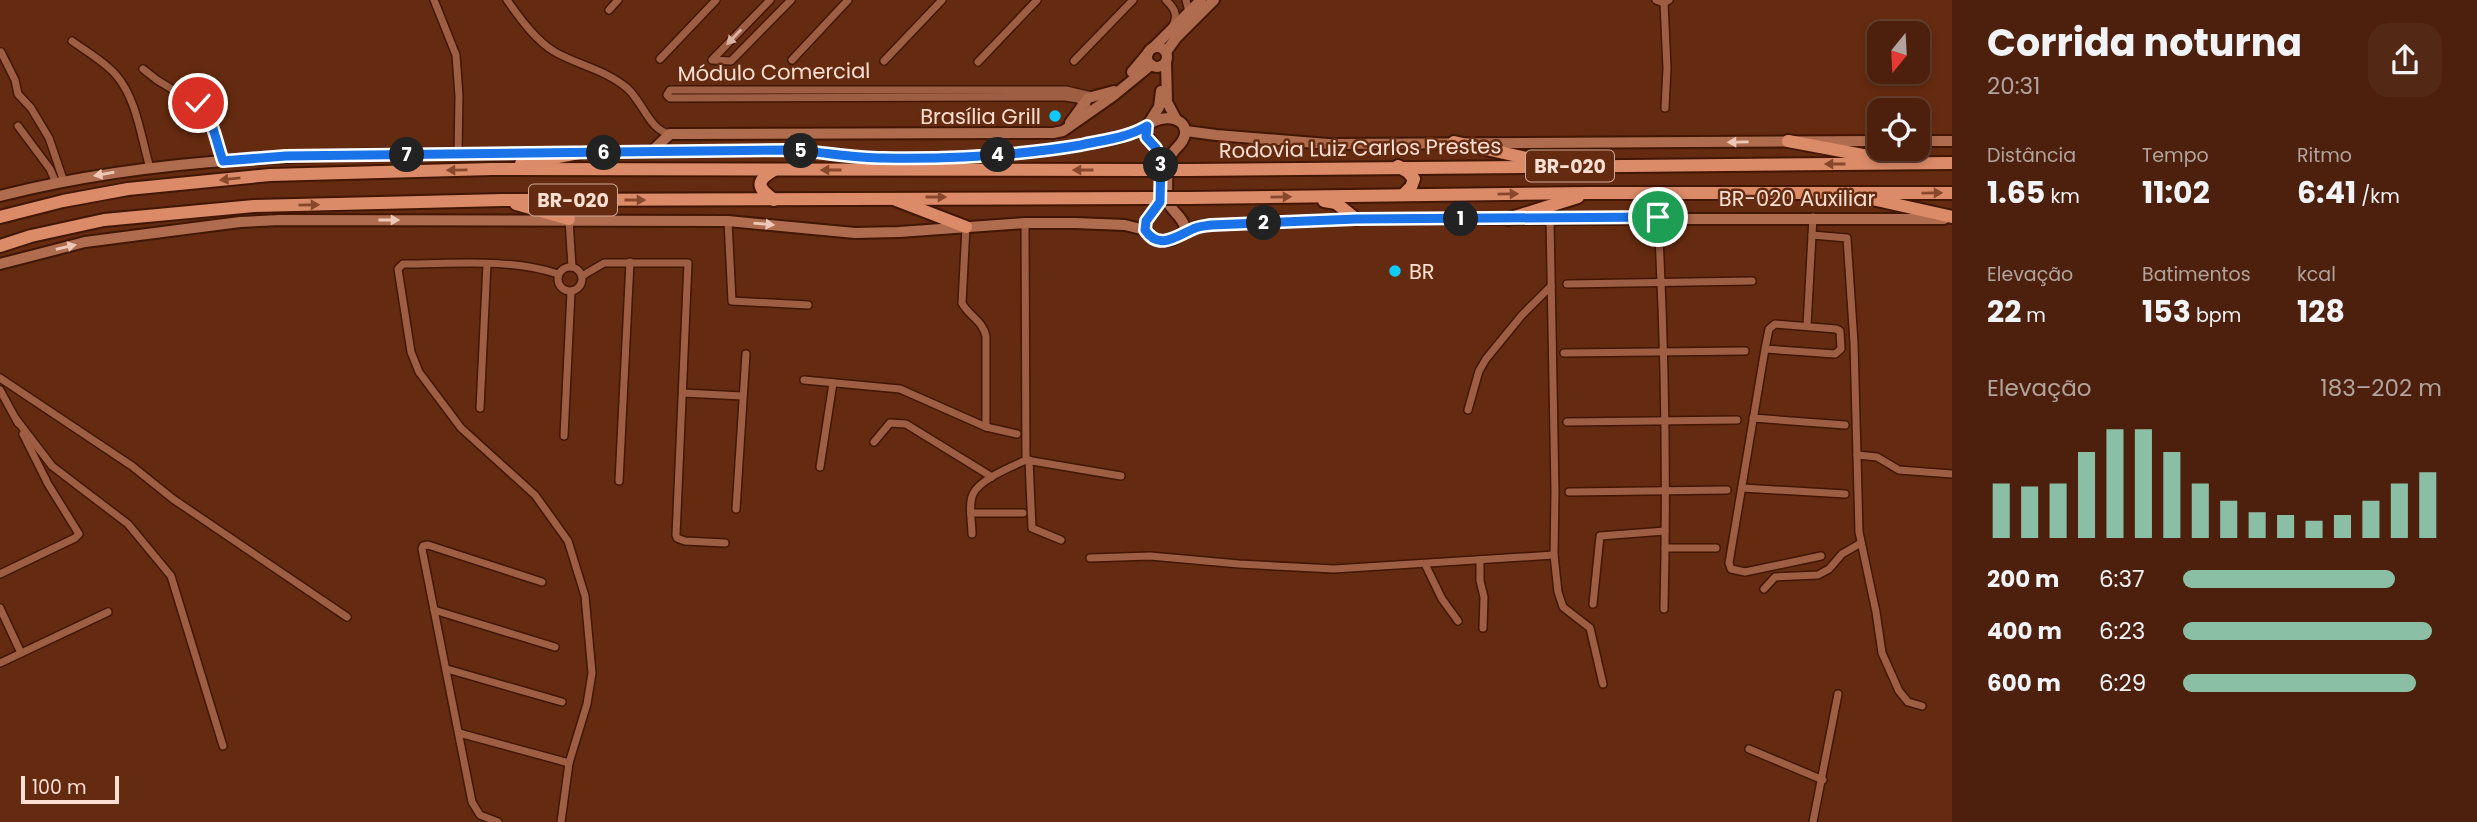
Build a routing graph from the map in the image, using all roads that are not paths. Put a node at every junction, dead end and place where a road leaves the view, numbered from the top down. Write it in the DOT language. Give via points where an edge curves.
graph roads {
  1 [pos="434,0"];
  2 [pos="507,0"];
  3 [pos="618,0"];
  4 [pos="716,0"];
  5 [pos="770,0"];
  6 [pos="792,0"];
  7 [pos="848,0"];
  8 [pos="942,0"];
  9 [pos="1037,0"];
  10 [pos="1133,0"];
  11 [pos="1166,0"];
  12 [pos="1186,0"];
  13 [pos="1200,0"];
  14 [pos="1214,0"];
  15 [pos="1663,1"];
  16 [pos="608,10"];
  17 [pos="1190,18"];
  18 [pos="1172,29"];
  19 [pos="72,41"];
  20 [pos="1151,50"];
  21 [pos="1,52"];
  22 [pos="660,59"];
  23 [pos="792,60"];
  24 [pos="884,61"];
  25 [pos="1074,61"];
  26 [pos="1160,61"];
  27 [pos="978,62"];
  28 [pos="143,69"];
  29 [pos="768,89"];
  30 [pos="845,94"];
  31 [pos="767,98"];
  32 [pos="1091,103"];
  33 [pos="1665,108"];
  34 [pos="1176,119"];
  35 [pos="1148,124"];
  36 [pos="18,126"];
  37 [pos="1186,131"];
  38 [pos="670,134"];
  39 [pos="774,134"];
  40 [pos="1788,141"];
  41 [pos="1867,141"];
  42 [pos="1930,141"];
  43 [pos="1952,141"];
  44 [pos="1454,142"];
  45 [pos="787,150"];
  46 [pos="651,152"];
  47 [pos="579,153"];
  48 [pos="458,154"];
  49 [pos="223,161"];
  50 [pos="1910,163"];
  51 [pos="1952,163"];
  52 [pos="1398,166"];
  53 [pos="1560,166"];
  54 [pos="150,168"];
  55 [pos="492,169"];
  56 [pos="774,170"];
  57 [pos="60,182"];
  58 [pos="1590,193"];
  59 [pos="1952,193"];
  60 [pos="1851,194"];
  61 [pos="1403,195"];
  62 [pos="0,196"];
  63 [pos="889,197"];
  64 [pos="1307,197"];
  65 [pos="503,200"];
  66 [pos="774,200"];
  67 [pos="0,217"];
  68 [pos="1658,217"];
  69 [pos="1813,217"];
  70 [pos="1952,218"];
  71 [pos="569,219"];
  72 [pos="1356,219"];
  73 [pos="1508,219"];
  74 [pos="1550,219"];
  75 [pos="727,221"];
  76 [pos="1025,223"];
  77 [pos="966,227"];
  78 [pos="1145,230"];
  79 [pos="1182,234"];
  80 [pos="1812,235"];
  81 [pos="0,246"];
  82 [pos="630,262"];
  83 [pos="0,264"];
  84 [pos="487,264"];
  85 [pos="572,267"];
  86 [pos="558,274"];
  87 [pos="582,276"];
  88 [pos="1661,281"];
  89 [pos="1752,281"];
  90 [pos="1567,284"];
  91 [pos="1550,286"];
  92 [pos="571,292"];
  93 [pos="808,305"];
  94 [pos="1807,326"];
  95 [pos="1765,349"];
  96 [pos="1745,351"];
  97 [pos="1564,353"];
  98 [pos="1662,353"];
  99 [pos="746,354"];
  100 [pos="0,378"];
  101 [pos="804,380"];
  102 [pos="832,383"];
  103 [pos="1,392"];
  104 [pos="683,393"];
  105 [pos="742,396"];
  106 [pos="480,408"];
  107 [pos="1468,410"];
  108 [pos="1753,418"];
  109 [pos="16,419"];
  110 [pos="1663,420"];
  111 [pos="1737,420"];
  112 [pos="1567,422"];
  113 [pos="1845,425"];
  114 [pos="986,427"];
  115 [pos="1017,434"];
  116 [pos="564,436"];
  117 [pos="874,442"];
  118 [pos="1857,455"];
  119 [pos="1027,460"];
  120 [pos="820,467"];
  121 [pos="1952,474"];
  122 [pos="1121,476"];
  123 [pos="992,477"];
  124 [pos="619,481"];
  125 [pos="1742,488"];
  126 [pos="1727,490"];
  127 [pos="1663,491"];
  128 [pos="1569,492"];
  129 [pos="1845,494"];
  130 [pos="736,509"];
  131 [pos="971,513"];
  132 [pos="1023,513"];
  133 [pos="1665,531"];
  134 [pos="972,534"];
  135 [pos="1061,540"];
  136 [pos="725,543"];
  137 [pos="1861,543"];
  138 [pos="1665,548"];
  139 [pos="1716,548"];
  140 [pos="1554,555"];
  141 [pos="1821,556"];
  142 [pos="1090,558"];
  143 [pos="1480,561"];
  144 [pos="1425,564"];
  145 [pos="0,572"];
  146 [pos="542,582"];
  147 [pos="1764,589"];
  148 [pos="1593,604"];
  149 [pos="0,608"];
  150 [pos="1664,609"];
  151 [pos="434,610"];
  152 [pos="108,612"];
  153 [pos="346,617"];
  154 [pos="1458,621"];
  155 [pos="1483,628"];
  156 [pos="555,647"];
  157 [pos="22,653"];
  158 [pos="0,663"];
  159 [pos="447,669"];
  160 [pos="1603,684"];
  161 [pos="1838,694"];
  162 [pos="562,702"];
  163 [pos="1922,706"];
  164 [pos="459,733"];
  165 [pos="223,746"];
  166 [pos="1749,749"];
  167 [pos="569,763"];
  168 [pos="1823,780"];
  169 [pos="498,822"];
  170 [pos="561,822"];
  171 [pos="1813,822"];
  1 -- 48 [label="street" via="456,55"];
  2 -- 38 [label="street" via="544,43 613,77 640,101 656,129"];
  3 -- 16 [label="street"];
  4 -- 22 [label="street"];
  5 -- 6 [label="street, one-way" via="712,60 731,61"];
  7 -- 23 [label="street"];
  8 -- 24 [label="street"];
  9 -- 27 [label="street"];
  10 -- 25 [label="street"];
  11 -- 18 [label="street" via="1176,13"];
  12 -- 17 [label="street"];
  13 -- 17 [label="main road"];
  14 -- 17 [label="main road"];
  15 -- 33 [label="street"];
  17 -- 18 [label="main road"];
  17 -- 26 [label="main road"];
  18 -- 20 [label="main road"];
  19 -- 54 [label="street" via="123,84"];
  20 -- 26 [label="main road" via="1147,58"];
  20 -- 26 [label="main road" via="1159,47"];
  20 -- 32 [label="main road" via="1114,91"];
  21 -- 57 [label="street" via="18,94 49,138"];
  26 -- 32 [label="main road" via="1125,88"];
  26 -- 34 [label="main road" via="1167,102"];
  26 -- 35 [label="main road" via="1160,103"];
  28 -- 49 [label="street" via="204,108"];
  29 -- 30 [label="street, Módulo Comercial"];
  29 -- 31 [label="street"];
  29 -- 31 [label="street, Módulo Comercial" via="684,94"];
  30 -- 31 [label="street, Módulo Comercial"];
  30 -- 32 [label="street, Módulo Comercial" via="1080,91"];
  32 -- 39 [label="main road" via="1063,131 1053,132"];
  34 -- 35 [label="main road"];
  34 -- 37 [label="main road"];
  35 -- 45 [label="main road" via="1132,134 1075,146 973,157 880,158"];
  35 -- 78 [label="main road" via="1146,137 1161,160 1160,202"];
  36 -- 57 [label="street"];
  37 -- 44 [label="main road" via="1328,144"];
  37 -- 79 [label="main road" via="1171,156 1167,200 1184,223"];
  38 -- 39 [label="main road"];
  38 -- 46 [label="main road"];
  39 -- 45 [label="main road"];
  40 -- 41 [label="main road"];
  40 -- 44 [label="main road, one-way"];
  40 -- 50 [label="highway"];
  42 -- 43 [label="main road"];
  44 -- 53 [label="highway"];
  45 -- 46 [label="main road"];
  46 -- 47 [label="main road"];
  47 -- 48 [label="main road"];
  47 -- 55 [label="highway"];
  48 -- 49 [label="main road"];
  49 -- 54 [label="main road"];
  50 -- 51 [label="highway, Rodovia Luiz Carlos Prestes / BR-020"];
  50 -- 53 [label="highway, Rodovia Luiz Carlos Prestes / BR-020, one-way"];
  52 -- 53 [label="highway, Rodovia Luiz Carlos Prestes / BR-020"];
  52 -- 56 [label="highway, Rodovia Luiz Carlos Prestes / BR-020, one-way, bridge"];
  52 -- 61 [label="highway" via="1414,179"];
  54 -- 57 [label="main road, one-way"];
  55 -- 56 [label="highway, BR-020"];
  55 -- 67 [label="highway, BR-020, one-way" via="270,175 128,189"];
  56 -- 66 [label="highway" via="760,184"];
  57 -- 62 [label="main road"];
  58 -- 60 [label="highway, BR-020"];
  61 -- 58 [label="highway, BR-020, one-way"];
  58 -- 73 [label="highway"];
  60 -- 59 [label="highway, BR-020, one-way"];
  60 -- 70 [label="highway"];
  61 -- 64 [label="highway, BR-020"];
  63 -- 64 [label="highway, BR-020, one-way, bridge"];
  63 -- 66 [label="highway, BR-020"];
  63 -- 77 [label="highway"];
  64 -- 72 [label="highway" via="1336,203"];
  65 -- 66 [label="highway, BR-020, one-way"];
  65 -- 71 [label="highway"];
  81 -- 65 [label="highway, BR-020, one-way" via="52,231 149,214 254,206"];
  68 -- 69 [label="main road, BR-020 Auxiliar"];
  68 -- 74 [label="main road, BR-020 Auxiliar"];
  68 -- 88 [label="street"];
  69 -- 70 [label="main road, BR-020 Auxiliar"];
  69 -- 80 [label="street"];
  71 -- 75 [label="main road"];
  83 -- 71 [label="main road, one-way" via="85,242 240,222"];
  71 -- 85 [label="street"];
  72 -- 73 [label="main road, BR-020 Auxiliar"];
  72 -- 79 [label="main road, BR-020 Auxiliar" via="1211,225"];
  73 -- 74 [label="main road, BR-020 Auxiliar"];
  74 -- 91 [label="street"];
  75 -- 77 [label="main road, one-way" via="855,233"];
  75 -- 93 [label="street" via="732,301"];
  76 -- 77 [label="main road"];
  76 -- 78 [label="main road" via="1125,225"];
  76 -- 119 [label="street"];
  77 -- 114 [label="street" via="962,303 986,336"];
  78 -- 79 [label="main road, BR-020 Auxiliar" via="1154,239 1165,241"];
  80 -- 94 [label="street"];
  80 -- 118 [label="street" via="1846,239"];
  82 -- 87 [label="street" via="604,263"];
  82 -- 104 [label="street" via="688,263"];
  82 -- 124 [label="street"];
  84 -- 86 [label="street" via="533,266"];
  84 -- 106 [label="street"];
  84 -- 167 [label="street" via="403,264 398,269 411,352 419,372 461,428 535,495 568,541 585,596 592,673"];
  85 -- 86 [label="street"];
  85 -- 87 [label="street"];
  86 -- 92 [label="street" via="563,290"];
  87 -- 92 [label="street" via="578,289"];
  88 -- 89 [label="street"];
  88 -- 90 [label="street"];
  88 -- 98 [label="street"];
  91 -- 107 [label="street" via="1486,359"];
  91 -- 140 [label="street"];
  92 -- 116 [label="street"];
  94 -- 95 [label="street" via="1771,326"];
  94 -- 95 [label="street" via="1840,331 1839,353"];
  95 -- 108 [label="street"];
  96 -- 98 [label="street"];
  97 -- 98 [label="street"];
  98 -- 110 [label="street"];
  99 -- 105 [label="street"];
  100 -- 153 [label="street"];
  101 -- 102 [label="street"];
  102 -- 114 [label="street" via="900,389"];
  102 -- 120 [label="street"];
  103 -- 109 [label="street"];
  104 -- 105 [label="street"];
  104 -- 136 [label="street" via="676,535 685,541"];
  105 -- 130 [label="street"];
  108 -- 113 [label="street"];
  108 -- 125 [label="street"];
  109 -- 145 [label="street" via="79,535"];
  109 -- 165 [label="street" via="52,466 128,524 171,576"];
  110 -- 111 [label="street"];
  110 -- 112 [label="street"];
  110 -- 127 [label="street"];
  114 -- 115 [label="street"];
  117 -- 123 [label="street" via="890,423 906,424"];
  118 -- 121 [label="street" via="1877,457 1899,470"];
  118 -- 137 [label="street"];
  119 -- 122 [label="street"];
  119 -- 123 [label="street"];
  119 -- 135 [label="street" via="1032,528"];
  123 -- 131 [label="street" via="972,495"];
  125 -- 129 [label="street"];
  125 -- 141 [label="street" via="1729,557 1731,569 1745,572"];
  126 -- 127 [label="street"];
  127 -- 128 [label="street"];
  127 -- 133 [label="street"];
  131 -- 132 [label="street"];
  131 -- 134 [label="street"];
  133 -- 138 [label="street"];
  133 -- 148 [label="street" via="1600,536"];
  137 -- 147 [label="street" via="1818,575 1774,577"];
  137 -- 163 [label="street" via="1882,653 1899,691 1908,702"];
  138 -- 139 [label="street"];
  138 -- 150 [label="street"];
  140 -- 143 [label="street"];
  140 -- 160 [label="street" via="1563,607 1590,628"];
  142 -- 144 [label="street" via="1150,556 1334,569"];
  143 -- 144 [label="street"];
  143 -- 155 [label="street"];
  144 -- 154 [label="street"];
  146 -- 151 [label="street" via="423,546"];
  149 -- 157 [label="street"];
  151 -- 156 [label="street"];
  151 -- 159 [label="street"];
  152 -- 157 [label="street"];
  157 -- 158 [label="street"];
  159 -- 162 [label="street"];
  159 -- 164 [label="street"];
  161 -- 168 [label="street"];
  164 -- 167 [label="street"];
  164 -- 169 [label="street" via="475,809"];
  166 -- 168 [label="street"];
  167 -- 170 [label="street"];
  168 -- 171 [label="street"];
}
